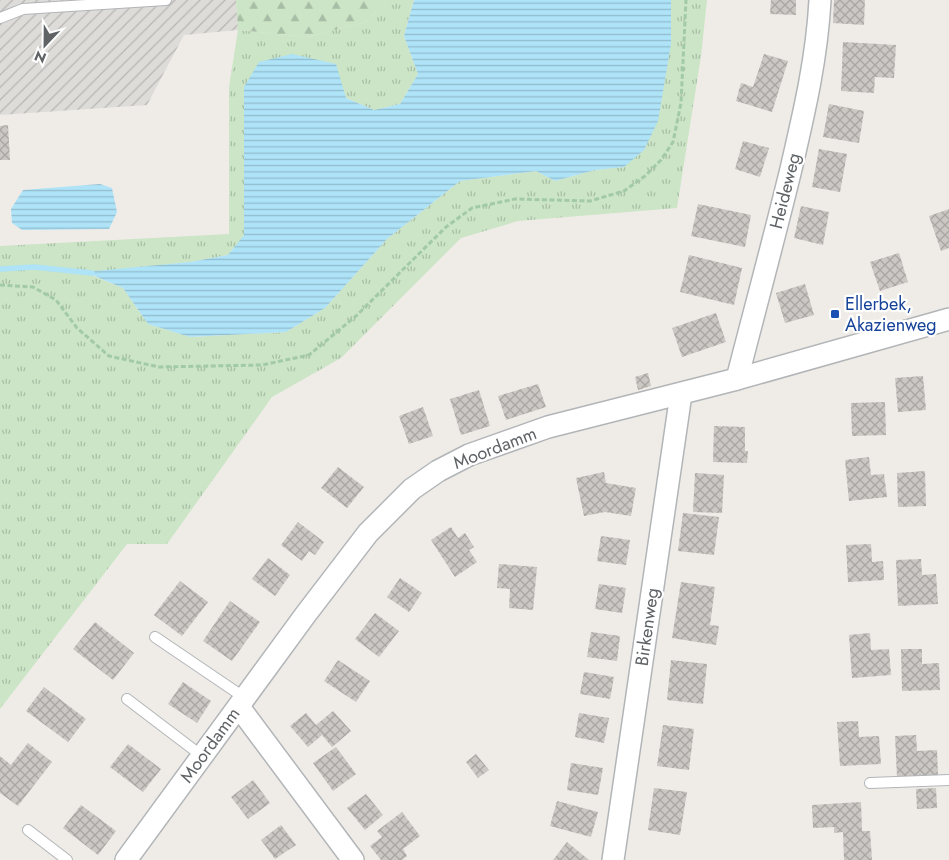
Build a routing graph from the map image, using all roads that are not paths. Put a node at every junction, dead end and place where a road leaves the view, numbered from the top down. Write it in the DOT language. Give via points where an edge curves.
graph roads {
  1 [pos="166,0"];
  2 [pos="820,0"];
  3 [pos="0,18"];
  4 [pos="949,319"];
  5 [pos="737,379"];
  6 [pos="680,394"];
  7 [pos="156,637"];
  8 [pos="127,700"];
  9 [pos="242,702"];
  10 [pos="202,756"];
  11 [pos="949,780"];
  12 [pos="870,783"];
  13 [pos="28,830"];
  14 [pos="67,860"];
  15 [pos="126,860"];
  16 [pos="353,860"];
  17 [pos="613,860"];
  1 -- 3 [label="lane" via="24,9"];
  2 -- 5 [label="street, Heideweg" via="818,36 808,95"];
  4 -- 5 [label="street, Moordamm"];
  5 -- 6 [label="street, Moordamm"];
  6 -- 9 [label="street, Moordamm" via="548,427 511,440 469,455 412,489 368,533"];
  6 -- 17 [label="street, Birkenweg"];
  7 -- 9 [label="lane"];
  8 -- 10 [label="lane"];
  9 -- 10 [label="street, Moordamm"];
  9 -- 16 [label="street"];
  10 -- 15 [label="street, Moordamm"];
  11 -- 12 [label="lane"];
  13 -- 14 [label="lane"];
}
